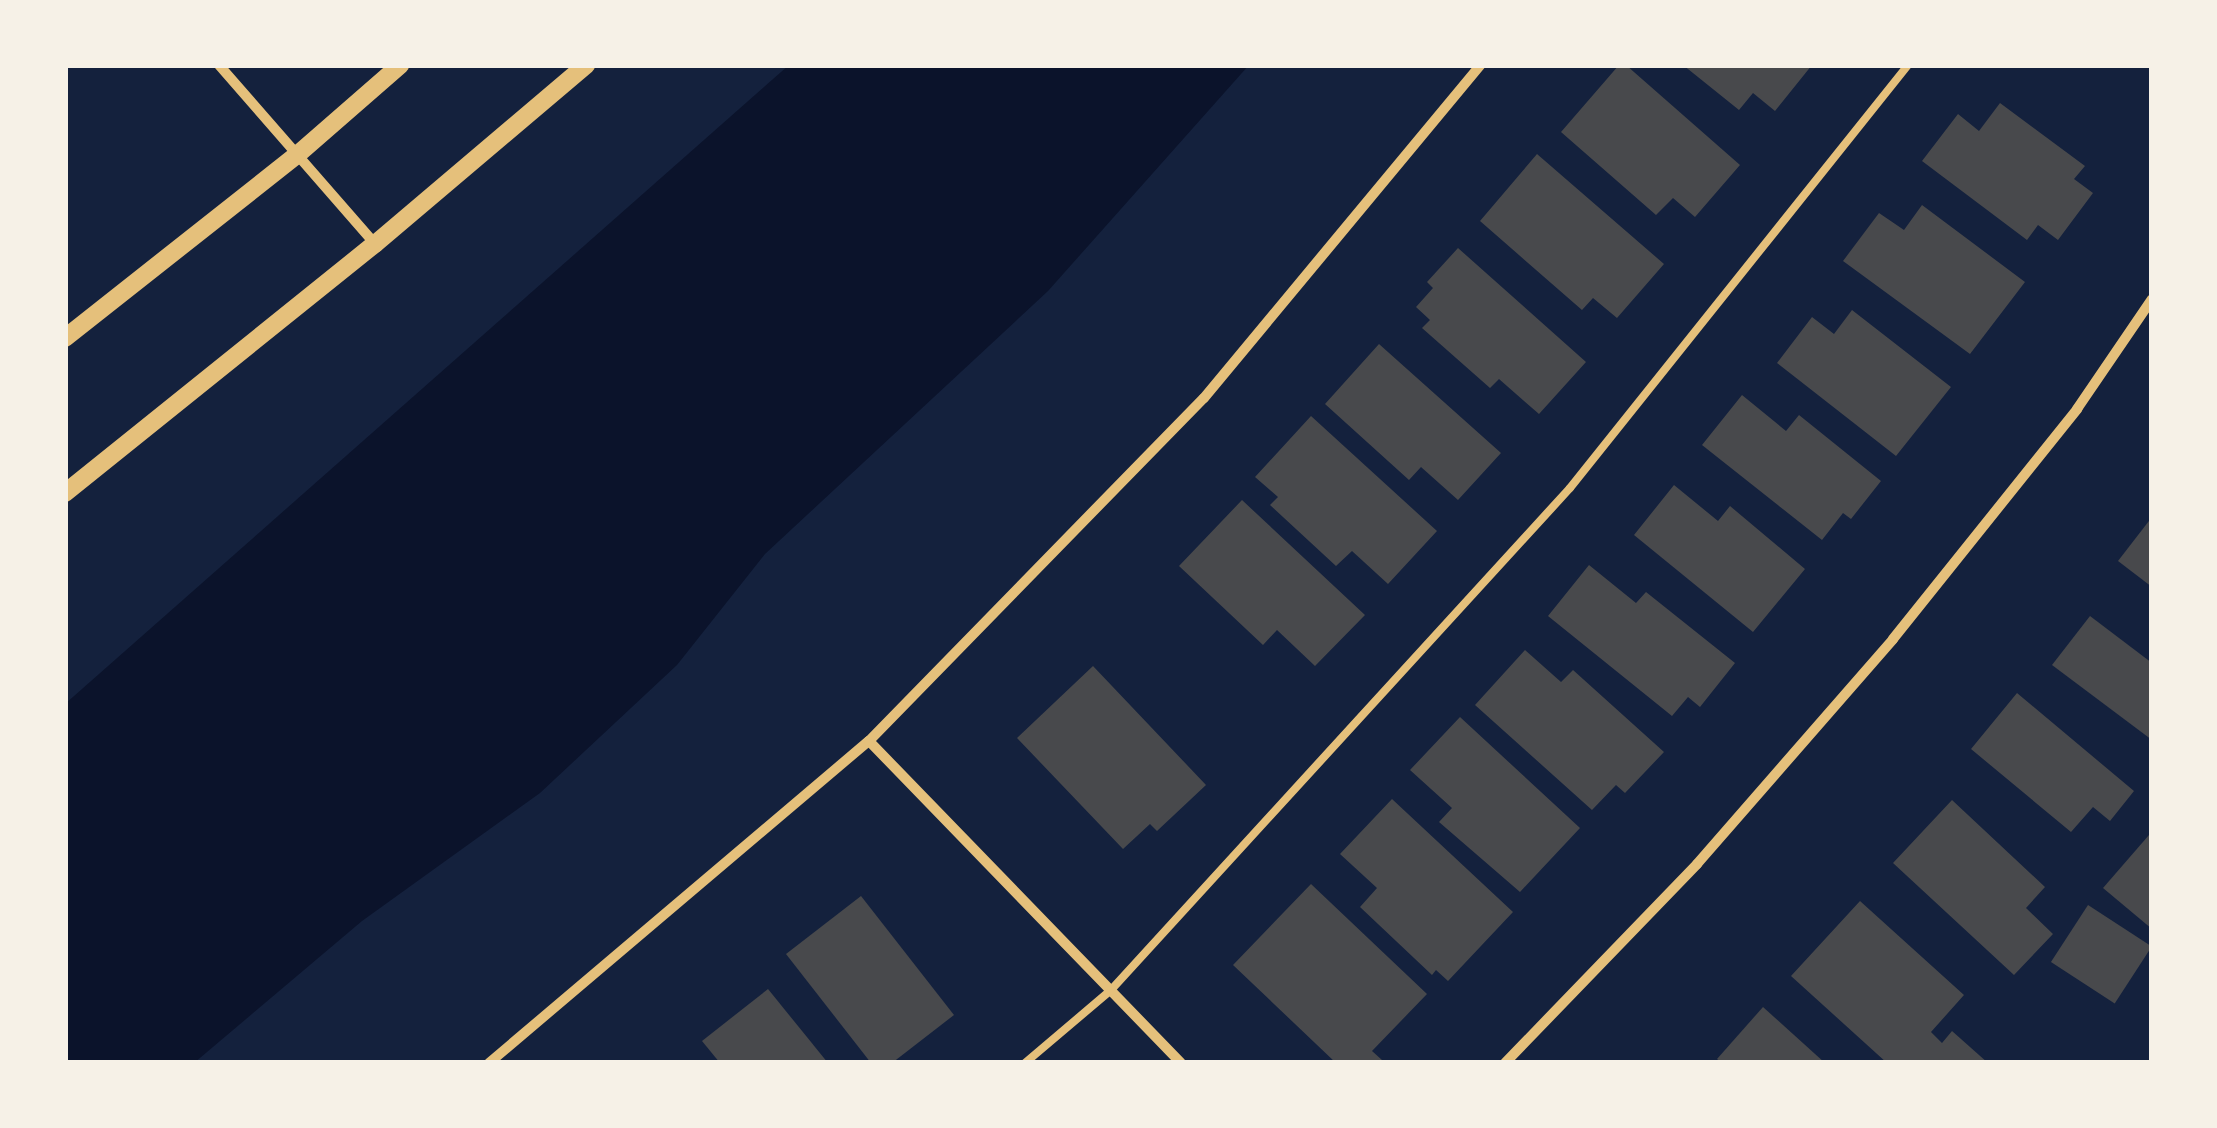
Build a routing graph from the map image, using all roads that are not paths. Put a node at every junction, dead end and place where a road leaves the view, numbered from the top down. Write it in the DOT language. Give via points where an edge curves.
graph roads {
  1 [pos="219,65"];
  2 [pos="400,65"];
  3 [pos="586,65"];
  4 [pos="1480,65"];
  5 [pos="1908,65"];
  6 [pos="296,155"];
  7 [pos="375,244"];
  8 [pos="2152,298"];
  9 [pos="65,338"];
  10 [pos="65,494"];
  11 [pos="869,741"];
  12 [pos="1111,990"];
  13 [pos="489,1063"];
  14 [pos="1025,1063"];
  15 [pos="1181,1063"];
  16 [pos="1505,1063"];
  1 -- 6 [label="street"];
  2 -- 6 [label="street"];
  3 -- 7 [label="street"];
  4 -- 11 [label="street" via="1204,398"];
  5 -- 12 [label="lane" via="1570,488"];
  6 -- 7 [label="street"];
  6 -- 9 [label="street"];
  7 -- 10 [label="street"];
  8 -- 16 [label="street" via="2077,409 1893,639 1697,864"];
  11 -- 12 [label="street"];
  11 -- 13 [label="street"];
  12 -- 14 [label="lane"];
  12 -- 15 [label="street"];
}
